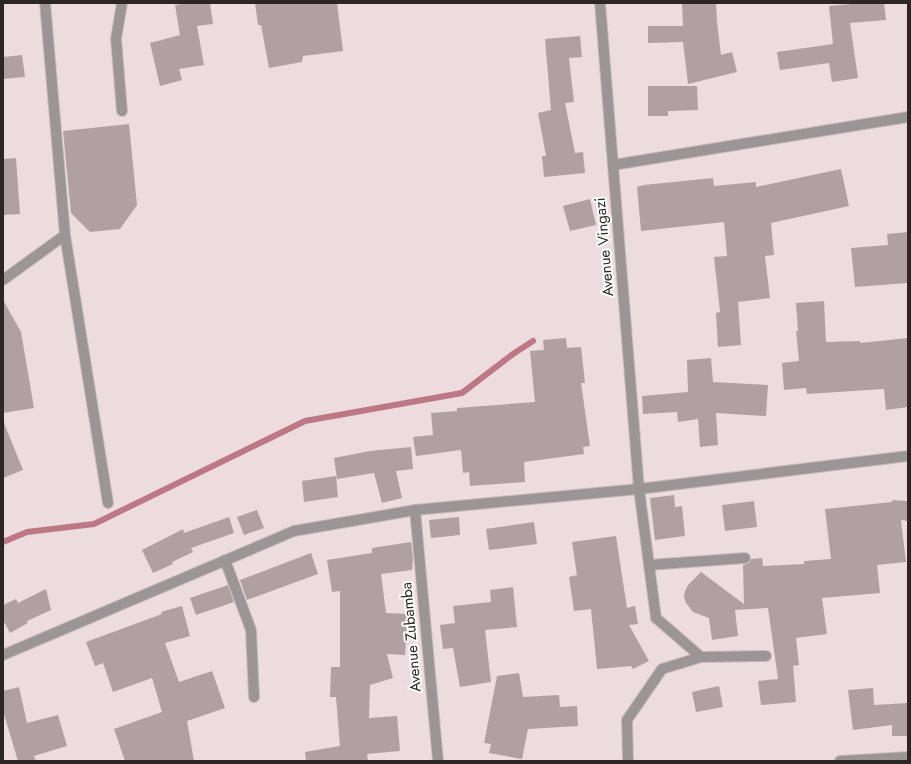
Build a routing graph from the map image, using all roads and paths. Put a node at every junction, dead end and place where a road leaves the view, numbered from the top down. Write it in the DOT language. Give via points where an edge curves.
graph roads {
  1 [pos="45,3"];
  2 [pos="122,3"];
  3 [pos="600,3"];
  4 [pos="122,111"];
  5 [pos="908,117"];
  6 [pos="613,165"];
  7 [pos="65,235"];
  8 [pos="3,280"];
  9 [pos="908,456"];
  10 [pos="640,489"];
  11 [pos="108,503"];
  12 [pos="415,510"];
  13 [pos="745,558"];
  14 [pos="225,560"];
  15 [pos="648,565"];
  16 [pos="3,655"];
  17 [pos="766,656"];
  18 [pos="701,657"];
  19 [pos="254,698"];
  20 [pos="908,757"];
  21 [pos="438,761"];
  22 [pos="628,761"];
  23 [pos="840,761"];
  1 -- 7 [label="street"];
  2 -- 4 [label="street" via="116,39"];
  3 -- 6 [label="street, Avenue Vingazi"];
  5 -- 6 [label="street"];
  6 -- 10 [label="street, Avenue Vingazi"];
  7 -- 8 [label="street"];
  7 -- 11 [label="street"];
  9 -- 10 [label="street"];
  10 -- 12 [label="street"];
  10 -- 15 [label="street, Avenue Vingazi"];
  12 -- 14 [label="street" via="294,531"];
  12 -- 21 [label="street, Avenue Zubamba"];
  13 -- 15 [label="street"];
  14 -- 16 [label="street"];
  14 -- 19 [label="street" via="251,630"];
  15 -- 18 [label="street, Avenue Vingazi" via="656,618"];
  17 -- 18 [label="street"];
  18 -- 22 [label="street" via="662,669 627,720"];
  20 -- 23 [label="street"];
}
